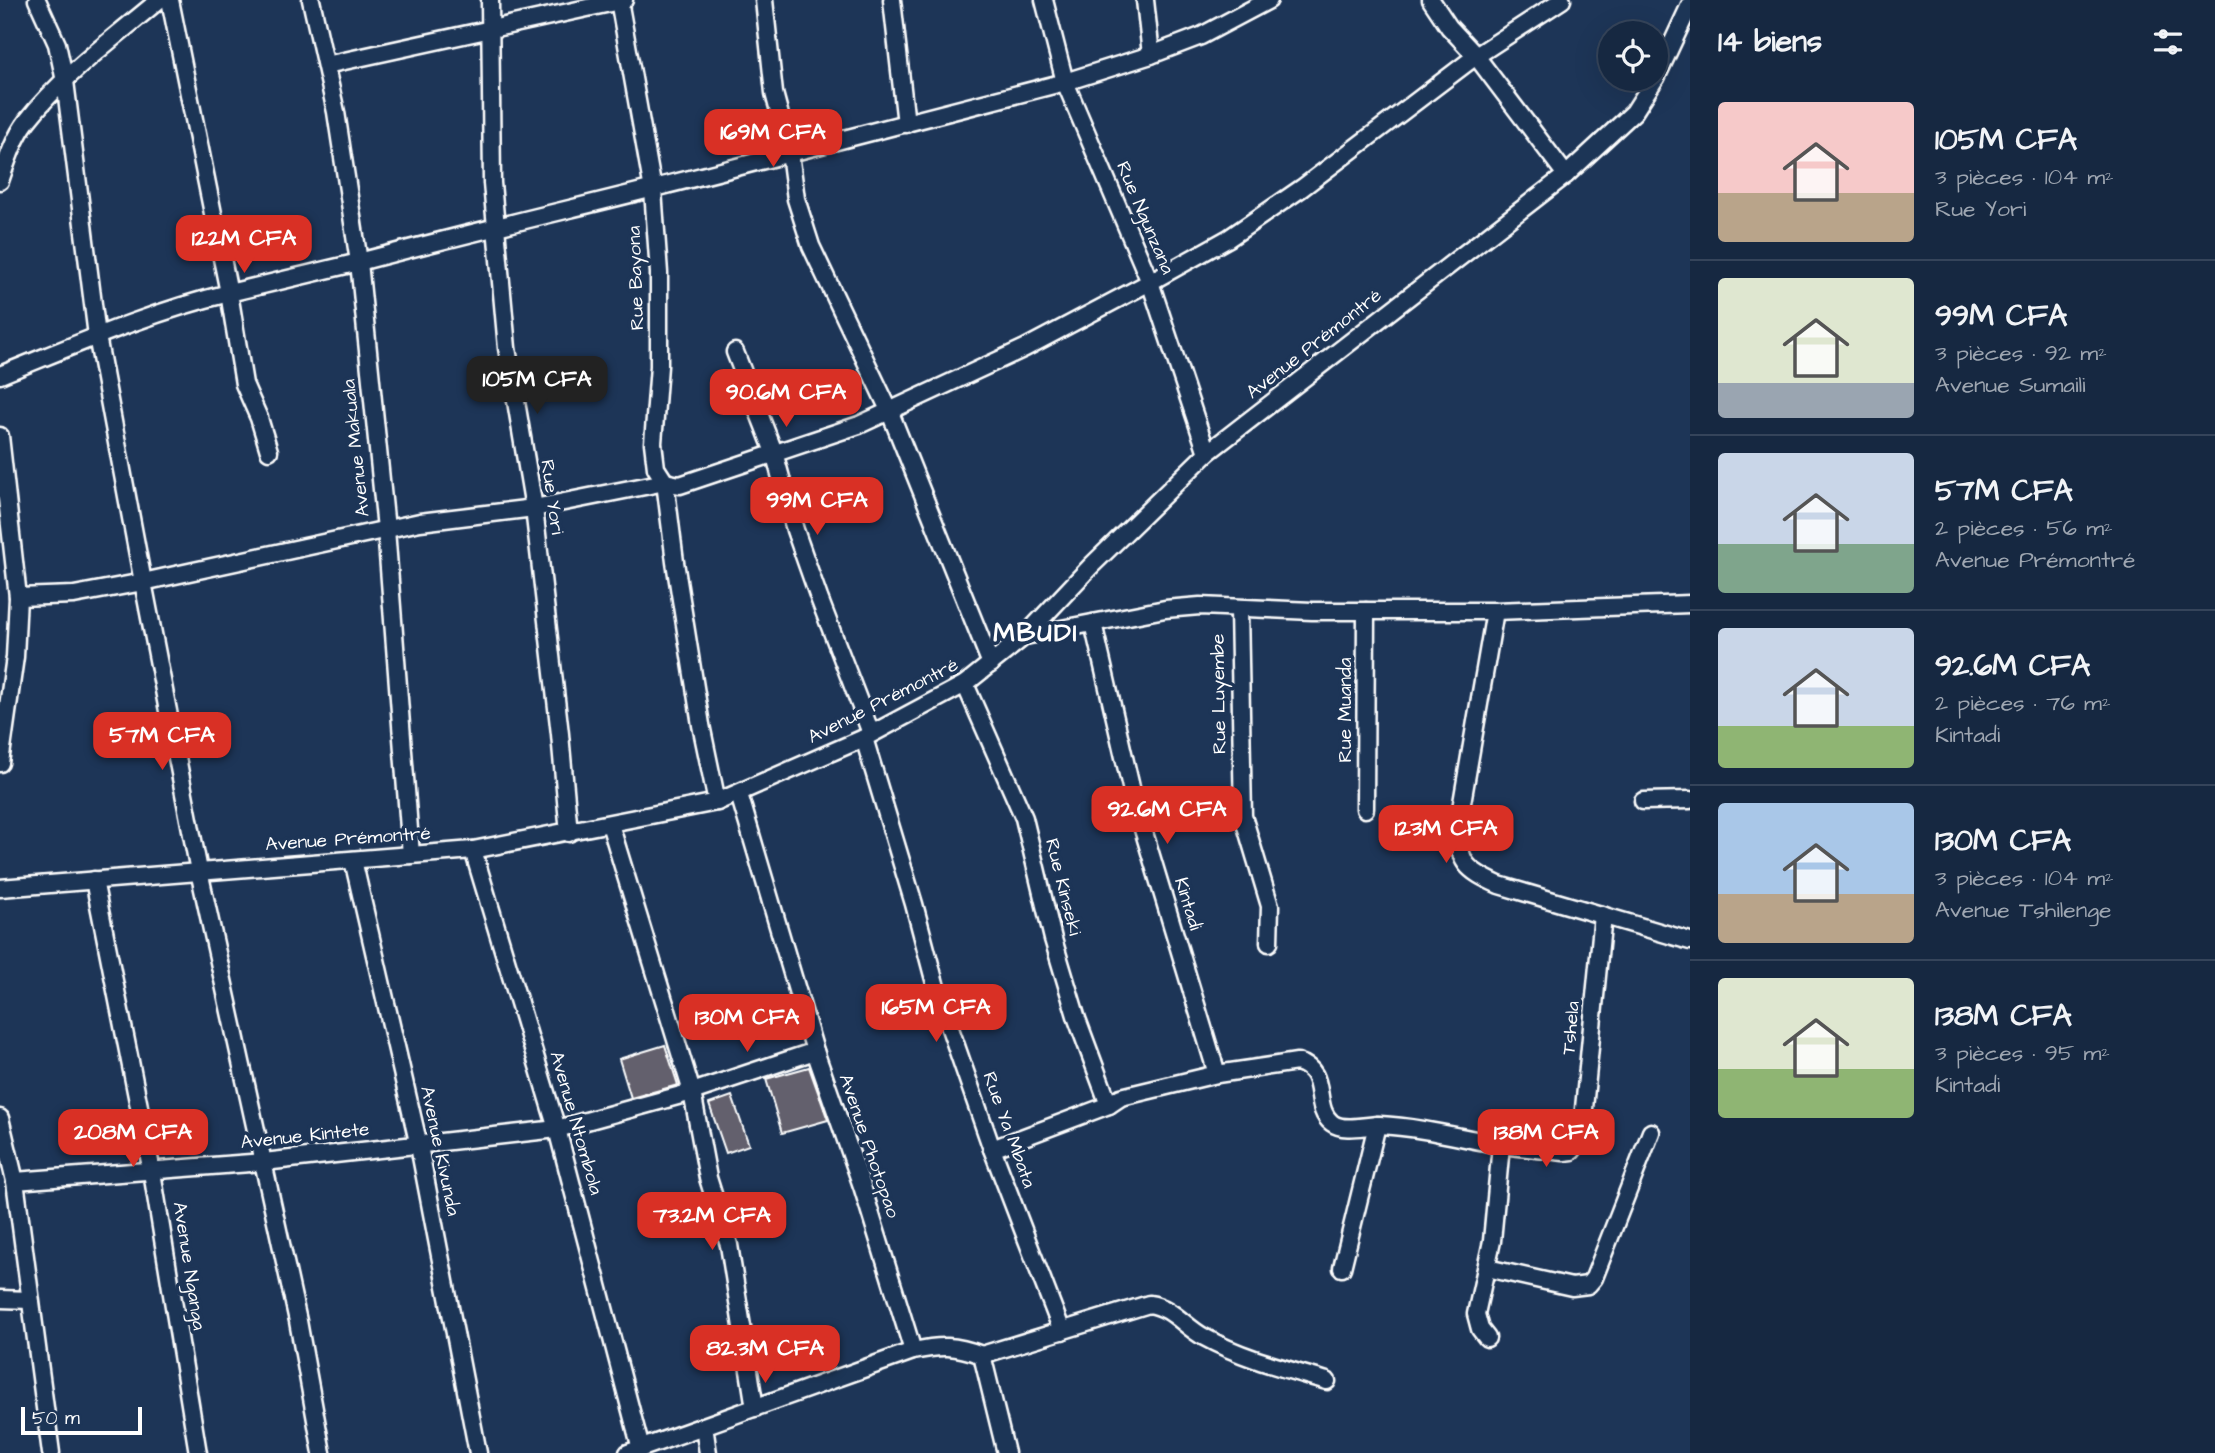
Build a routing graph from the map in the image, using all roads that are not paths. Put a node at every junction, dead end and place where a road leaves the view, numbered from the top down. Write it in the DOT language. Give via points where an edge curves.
graph roads {
  1 [pos="37,0"];
  2 [pos="159,0"];
  3 [pos="170,0"];
  4 [pos="311,0"];
  5 [pos="490,0"];
  6 [pos="764,0"];
  7 [pos="892,0"];
  8 [pos="1044,0"];
  9 [pos="1145,0"];
  10 [pos="1268,0"];
  11 [pos="1431,0"];
  12 [pos="1562,0"];
  13 [pos="621,1"];
  14 [pos="1690,5"];
  15 [pos="490,30"];
  16 [pos="1668,51"];
  17 [pos="1151,55"];
  18 [pos="1476,56"];
  19 [pos="326,65"];
  20 [pos="65,81"];
  21 [pos="1065,82"];
  22 [pos="1647,91"];
  23 [pos="906,124"];
  24 [pos="790,153"];
  25 [pos="1566,175"];
  26 [pos="0,181"];
  27 [pos="653,190"];
  28 [pos="497,226"];
  29 [pos="359,262"];
  30 [pos="1150,282"];
  31 [pos="229,293"];
  32 [pos="97,336"];
  33 [pos="735,352"];
  34 [pos="0,375"];
  35 [pos="889,410"];
  36 [pos="0,436"];
  37 [pos="0,444"];
  38 [pos="269,451"];
  39 [pos="774,452"];
  40 [pos="1207,453"];
  41 [pos="665,482"];
  42 [pos="534,508"];
  43 [pos="386,529"];
  44 [pos="6,544"];
  45 [pos="143,582"];
  46 [pos="18,597"];
  47 [pos="1690,604"];
  48 [pos="1239,609"];
  49 [pos="1366,611"];
  50 [pos="1495,611"];
  51 [pos="1093,622"];
  52 [pos="1025,636"];
  53 [pos="990,664"];
  54 [pos="965,684"];
  55 [pos="867,736"];
  56 [pos="0,763"];
  57 [pos="739,794"];
  58 [pos="1690,800"];
  59 [pos="1643,801"];
  60 [pos="717,802"];
  61 [pos="1365,809"];
  62 [pos="610,824"];
  63 [pos="569,833"];
  64 [pos="474,850"];
  65 [pos="411,855"];
  66 [pos="353,860"];
  67 [pos="200,871"];
  68 [pos="94,880"];
  69 [pos="0,888"];
  70 [pos="1603,915"];
  71 [pos="1690,941"];
  72 [pos="1269,943"];
  73 [pos="814,1051"];
  74 [pos="1217,1074"];
  75 [pos="692,1092"];
  76 [pos="1109,1105"];
  77 [pos="0,1118"];
  78 [pos="1377,1125"];
  79 [pos="557,1129"];
  80 [pos="1651,1132"];
  81 [pos="1502,1145"];
  82 [pos="419,1146"];
  83 [pos="992,1149"];
  84 [pos="264,1162"];
  85 [pos="152,1172"];
  86 [pos="15,1181"];
  87 [pos="1342,1268"];
  88 [pos="1487,1268"];
  89 [pos="0,1299"];
  90 [pos="30,1300"];
  91 [pos="1062,1331"];
  92 [pos="1487,1338"];
  93 [pos="913,1351"];
  94 [pos="982,1354"];
  95 [pos="1327,1381"];
  96 [pos="755,1408"];
  97 [pos="704,1426"];
  98 [pos="635,1451"];
  99 [pos="51,1453"];
  100 [pos="198,1453"];
  101 [pos="322,1453"];
  102 [pos="478,1453"];
  103 [pos="708,1453"];
  104 [pos="1006,1453"];
  1 -- 20 [label="street" via="57,44"];
  2 -- 20 [label="street"];
  3 -- 31 [label="street"];
  4 -- 19 [label="street, Avenue Makuala"];
  5 -- 15 [label="street, Rue Yori"];
  6 -- 24 [label="street" via="774,93"];
  7 -- 23 [label="street"];
  8 -- 21 [label="street, Rue Ngunzana"];
  9 -- 17 [label="street"];
  10 -- 17 [label="street" via="1200,36"];
  11 -- 18 [label="street"];
  12 -- 18 [label="street"];
  13 -- 15 [label="street"];
  13 -- 27 [label="street, Rue Bayona"];
  14 -- 16 [label="street, Avenue Prémontré"];
  15 -- 19 [label="street"];
  15 -- 28 [label="street, Rue Yori"];
  17 -- 21 [label="street"];
  18 -- 25 [label="street"];
  18 -- 30 [label="street" via="1229,238"];
  19 -- 29 [label="street, Avenue Makuala"];
  20 -- 26 [label="street" via="25,123"];
  20 -- 32 [label="street"];
  21 -- 23 [label="street"];
  21 -- 30 [label="street, Rue Ngunzana"];
  22 -- 25 [label="street, Avenue Prémontré" via="1634,111"];
  23 -- 24 [label="street"];
  24 -- 27 [label="street"];
  24 -- 35 [label="street" via="796,199 811,246"];
  25 -- 40 [label="street, Avenue Prémontré"];
  27 -- 28 [label="street"];
  27 -- 41 [label="street, Rue Bayona" via="659,366 653,443 656,468"];
  28 -- 29 [label="street"];
  28 -- 42 [label="street, Rue Yori" via="508,348"];
  29 -- 31 [label="street"];
  29 -- 43 [label="street, Avenue Makuala"];
  30 -- 35 [label="street" via="1025,348"];
  30 -- 40 [label="street, Rue Ngunzana"];
  31 -- 32 [label="street"];
  31 -- 38 [label="street" via="244,384"];
  32 -- 34 [label="street"];
  32 -- 45 [label="street"];
  33 -- 39 [label="street, Rue Ya Mbata"];
  35 -- 39 [label="street" via="839,432"];
  35 -- 53 [label="street"];
  36 -- 37 [label="street"];
  37 -- 44 [label="street"];
  39 -- 41 [label="street" via="689,483"];
  39 -- 55 [label="street, Rue Ya Mbata" via="795,530"];
  40 -- 52 [label="street, Avenue Prémontré"];
  41 -- 42 [label="street"];
  41 -- 60 [label="street, Rue Bayona"];
  42 -- 43 [label="street"];
  42 -- 63 [label="street, Rue Yori"];
  43 -- 45 [label="street"];
  43 -- 65 [label="street, Avenue Makuala"];
  44 -- 46 [label="street"];
  45 -- 46 [label="street" via="74,595"];
  45 -- 67 [label="street"];
  46 -- 56 [label="street"];
  47 -- 50 [label="street"];
  48 -- 49 [label="street"];
  48 -- 51 [label="street" via="1165,609"];
  48 -- 72 [label="street, Rue Luyembe" via="1242,816 1270,906"];
  49 -- 50 [label="street"];
  49 -- 61 [label="street, Rue Muanda"];
  50 -- 70 [label="street" via="1458,826 1458,849 1466,866 1499,886"];
  51 -- 52 [label="street"];
  51 -- 74 [label="street, Kintadi" via="1133,796"];
  52 -- 53 [label="street, Avenue Prémontré"];
  53 -- 54 [label="street, Avenue Prémontré"];
  54 -- 55 [label="street, Avenue Prémontré"];
  54 -- 76 [label="street, Rue Kinseki" via="1024,818 1074,1008"];
  55 -- 57 [label="street, Avenue Prémontré"];
  55 -- 83 [label="street, Rue Ya Mbata" via="937,991"];
  57 -- 60 [label="street, Avenue Prémontré"];
  57 -- 73 [label="street, Avenue Photopao"];
  58 -- 59 [label="street"];
  60 -- 62 [label="street, Avenue Prémontré"];
  62 -- 63 [label="street, Avenue Prémontré"];
  62 -- 75 [label="street"];
  63 -- 64 [label="street, Avenue Prémontré"];
  64 -- 65 [label="street, Avenue Prémontré"];
  64 -- 79 [label="street, Avenue Ntombola"];
  65 -- 66 [label="street, Avenue Prémontré"];
  66 -- 67 [label="street, Avenue Prémontré"];
  66 -- 82 [label="street, Avenue Kivunda"];
  67 -- 68 [label="street, Avenue Prémontré"];
  67 -- 84 [label="street"];
  68 -- 69 [label="street, Avenue Prémontré"];
  68 -- 85 [label="street, Avenue Nganga"];
  70 -- 71 [label="street"];
  70 -- 81 [label="street, Tshela" via="1578,1145 1564,1152"];
  73 -- 75 [label="street, Avenue Kintete"];
  73 -- 93 [label="street, Avenue Photopao"];
  74 -- 76 [label="street" via="1121,1097"];
  74 -- 78 [label="street" via="1297,1062 1307,1065 1315,1073 1333,1124"];
  75 -- 79 [label="street, Avenue Kintete"];
  75 -- 96 [label="street" via="708,1178 729,1245"];
  76 -- 83 [label="street"];
  77 -- 86 [label="street"];
  78 -- 81 [label="street"];
  78 -- 87 [label="street"];
  79 -- 82 [label="street, Avenue Kintete"];
  79 -- 98 [label="street, Avenue Ntombola"];
  80 -- 88 [label="street" via="1588,1285 1572,1287"];
  81 -- 88 [label="street"];
  82 -- 84 [label="street, Avenue Kintete"];
  82 -- 102 [label="street, Avenue Kivunda"];
  83 -- 91 [label="street, Rue Ya Mbata"];
  84 -- 85 [label="street, Avenue Kintete"];
  84 -- 101 [label="street"];
  85 -- 86 [label="street, Avenue Kintete"];
  85 -- 100 [label="street, Avenue Nganga"];
  86 -- 90 [label="street"];
  88 -- 92 [label="street" via="1476,1314"];
  89 -- 90 [label="street"];
  90 -- 99 [label="street"];
  91 -- 94 [label="street"];
  91 -- 95 [label="street" via="1149,1304 1225,1348"];
  93 -- 94 [label="street" via="940,1345"];
  93 -- 96 [label="street"];
  94 -- 104 [label="street"];
  96 -- 97 [label="street"];
  97 -- 98 [label="street"];
  97 -- 103 [label="street"];
}
